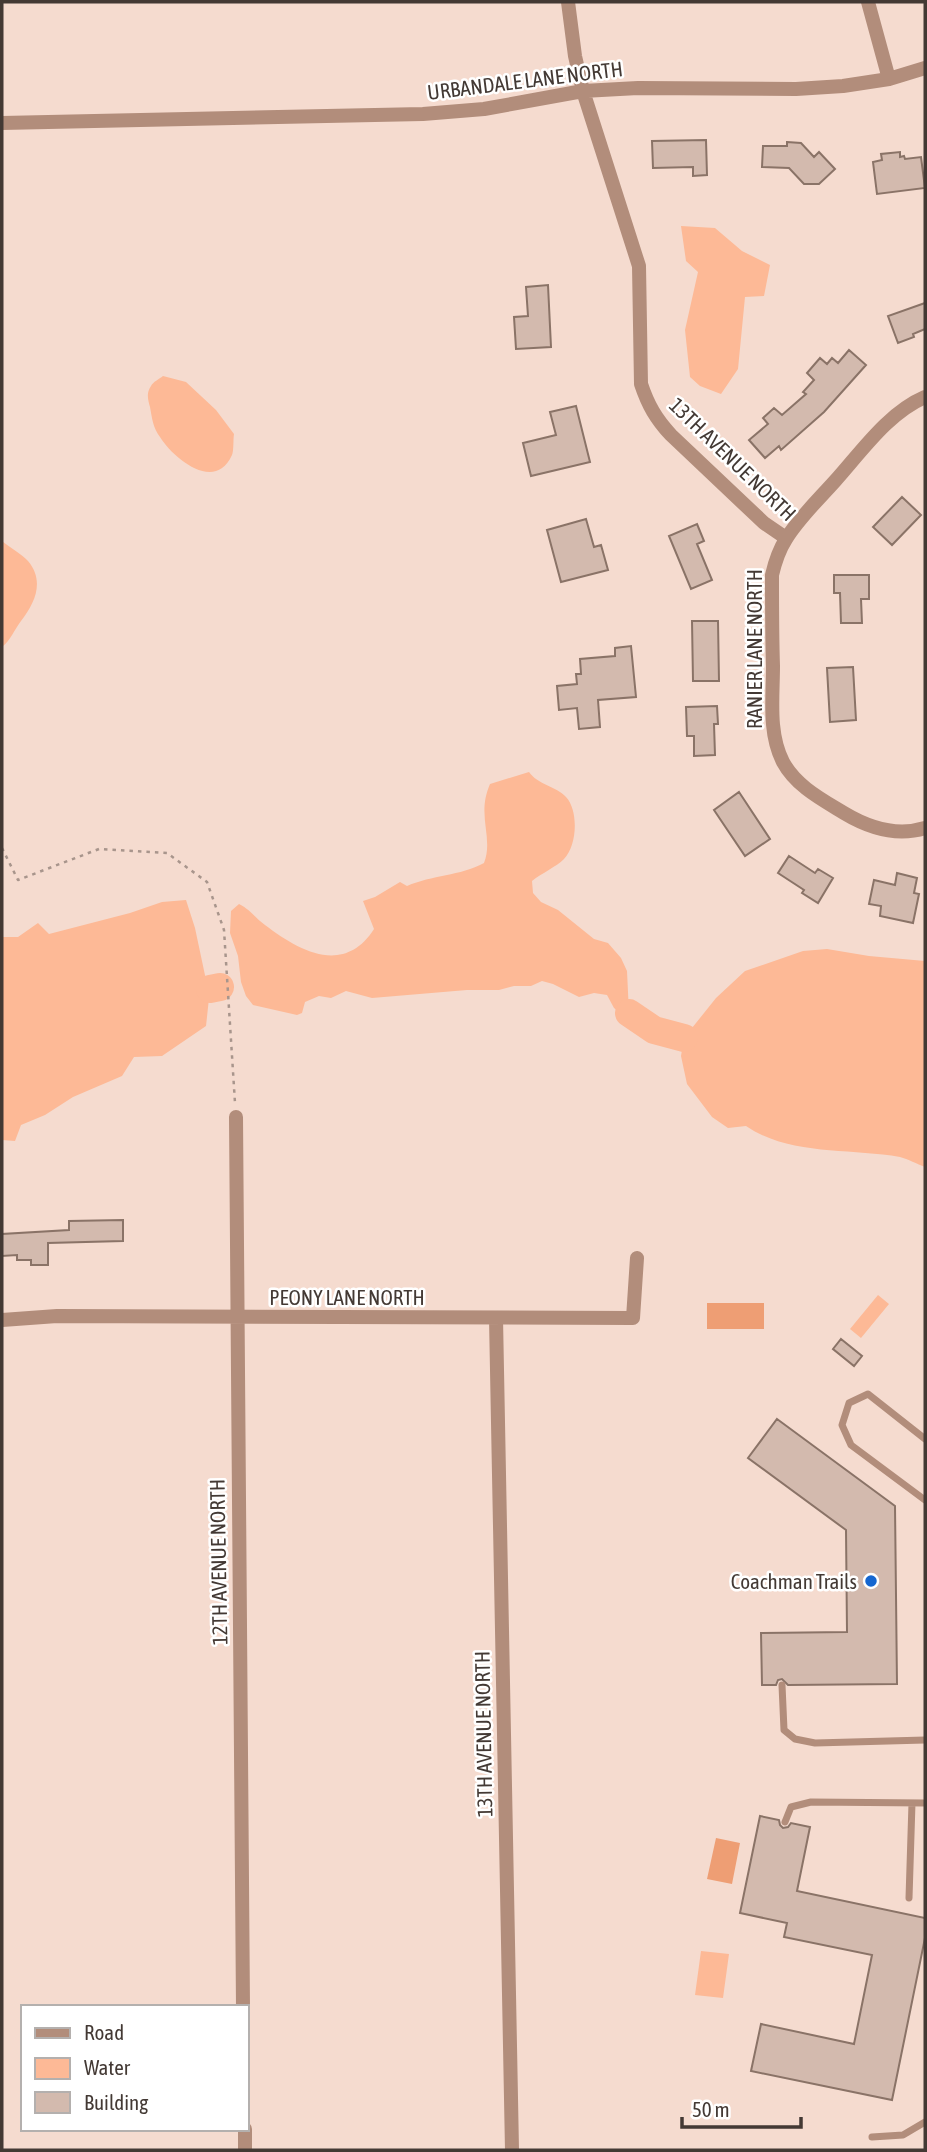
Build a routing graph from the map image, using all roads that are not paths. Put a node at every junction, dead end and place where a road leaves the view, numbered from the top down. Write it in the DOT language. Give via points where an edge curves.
graph roads {
  1 [pos="568,2"];
  2 [pos="868,2"];
  3 [pos="925,68"];
  4 [pos="889,79"];
  5 [pos="583,91"];
  6 [pos="2,123"];
  7 [pos="925,397"];
  8 [pos="786,538"];
  9 [pos="925,828"];
  10 [pos="236,1117"];
  11 [pos="637,1258"];
  12 [pos="237,1318"];
  13 [pos="496,1318"];
  14 [pos="2,1320"];
  15 [pos="925,1439"];
  16 [pos="925,1500"];
  17 [pos="782,1685"];
  18 [pos="925,1740"];
  19 [pos="912,1803"];
  20 [pos="925,1803"];
  21 [pos="785,1822"];
  22 [pos="909,1898"];
  23 [pos="243,2005"];
  24 [pos="925,2122"];
  25 [pos="245,2131"];
  26 [pos="872,2137"];
  27 [pos="245,2150"];
  28 [pos="512,2150"];
  1 -- 5 [label="street, 13TH AVENUE NORTH"];
  2 -- 4 [label="street"];
  3 -- 4 [label="street, URBANDALE LANE NORTH"];
  4 -- 5 [label="street, URBANDALE LANE NORTH" via="796,89"];
  5 -- 6 [label="street, URBANDALE LANE NORTH" via="484,109 423,114"];
  5 -- 8 [label="street, 13TH AVENUE NORTH" via="639,266 641,384 647,403 671,435 764,523"];
  7 -- 8 [label="street, RANIER LANE NORTH" via="910,403 890,421"];
  8 -- 9 [label="street, RANIER LANE NORTH" via="772,575 773,716 783,762 797,782 861,824 886,831"];
  10 -- 12 [label="street, 12TH AVENUE NORTH"];
  11 -- 13 [label="street, PEONY LANE NORTH" via="633,1318"];
  12 -- 13 [label="street, PEONY LANE NORTH"];
  12 -- 14 [label="street, PEONY LANE NORTH" via="57,1316"];
  12 -- 23 [label="street, 12TH AVENUE NORTH"];
  13 -- 28 [label="street, 13TH AVENUE NORTH"];
  15 -- 16 [label="lane" via="868,1394 849,1403 842,1425 850,1445"];
  17 -- 18 [label="lane" via="784,1730 795,1739 815,1743"];
  19 -- 20 [label="lane"];
  19 -- 21 [label="lane" via="811,1802 791,1807"];
  19 -- 22 [label="lane"];
  24 -- 26 [label="lane" via="903,2135"];
  25 -- 27 [label="street"];
}
